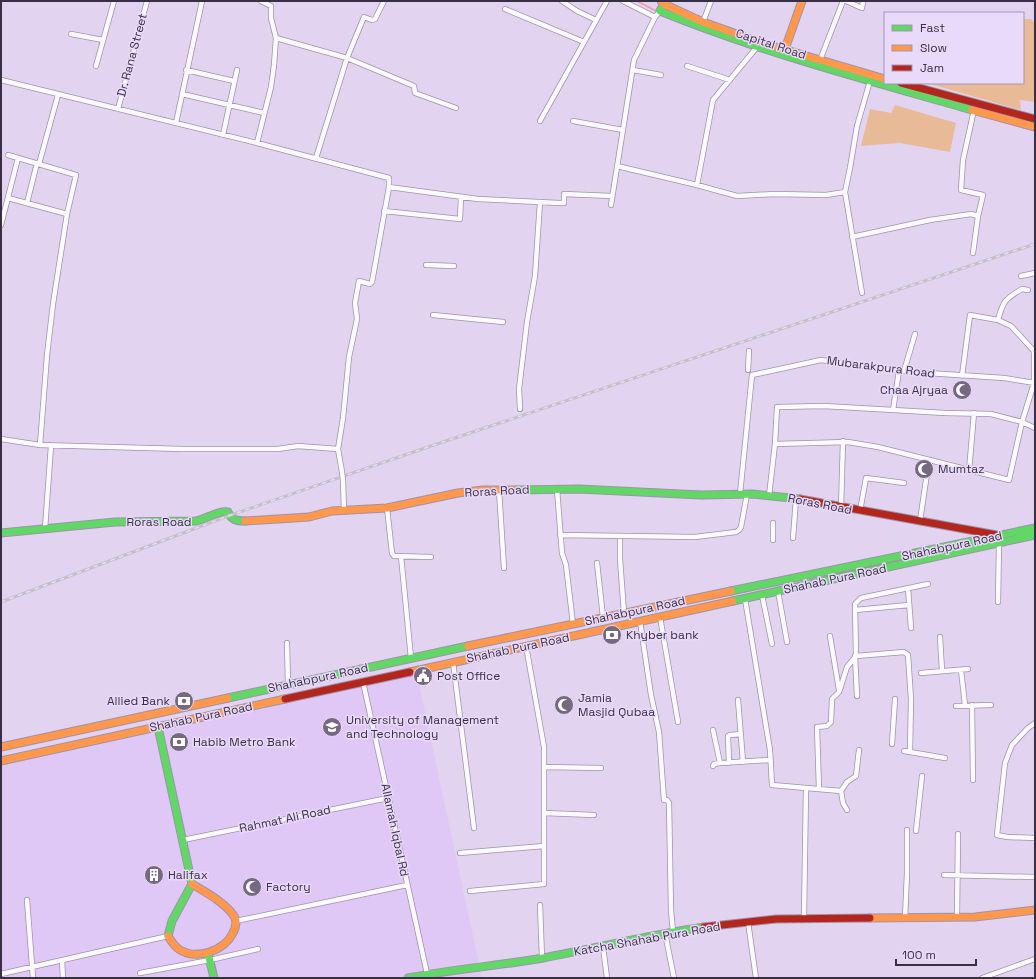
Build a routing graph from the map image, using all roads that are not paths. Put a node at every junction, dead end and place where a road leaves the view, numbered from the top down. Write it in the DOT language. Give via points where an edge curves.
graph roads {
  1 [pos="114,1"];
  2 [pos="147,1"];
  3 [pos="202,1"];
  4 [pos="261,1"];
  5 [pos="384,1"];
  6 [pos="562,1"];
  7 [pos="607,1"];
  8 [pos="623,1"];
  9 [pos="711,1"];
  10 [pos="802,1"];
  11 [pos="844,1"];
  12 [pos="863,1"];
  13 [pos="662,2"];
  14 [pos="505,9"];
  15 [pos="660,11"];
  16 [pos="655,17"];
  17 [pos="596,20"];
  18 [pos="703,22"];
  19 [pos="71,34"];
  20 [pos="276,38"];
  21 [pos="103,40"];
  22 [pos="584,42"];
  23 [pos="757,46"];
  24 [pos="785,49"];
  25 [pos="347,58"];
  26 [pos="820,60"];
  27 [pos="96,66"];
  28 [pos="687,66"];
  29 [pos="186,70"];
  30 [pos="237,70"];
  31 [pos="633,70"];
  32 [pos="661,75"];
  33 [pos="871,78"];
  34 [pos="884,79"];
  35 [pos="1,80"];
  36 [pos="730,80"];
  37 [pos="234,81"];
  38 [pos="884,82"];
  39 [pos="890,84"];
  40 [pos="905,84"];
  41 [pos="182,94"];
  42 [pos="58,95"];
  43 [pos="230,105"];
  44 [pos="456,108"];
  45 [pos="118,109"];
  46 [pos="974,110"];
  47 [pos="264,114"];
  48 [pos="1035,119"];
  49 [pos="540,121"];
  50 [pos="573,121"];
  51 [pos="176,123"];
  52 [pos="1035,127"];
  53 [pos="623,130"];
  54 [pos="223,135"];
  55 [pos="257,143"];
  56 [pos="8,156"];
  57 [pos="18,158"];
  58 [pos="316,158"];
  59 [pos="38,163"];
  60 [pos="617,166"];
  61 [pos="697,185"];
  62 [pos="389,187"];
  63 [pos="845,192"];
  64 [pos="612,196"];
  65 [pos="461,197"];
  66 [pos="8,198"];
  67 [pos="540,202"];
  68 [pos="27,204"];
  69 [pos="611,206"];
  70 [pos="384,211"];
  71 [pos="67,214"];
  72 [pos="978,216"];
  73 [pos="1,225"];
  74 [pos="852,237"];
  75 [pos="974,254"];
  76 [pos="426,265"];
  77 [pos="454,266"];
  78 [pos="1035,273"];
  79 [pos="1021,276"];
  80 [pos="1028,290"];
  81 [pos="862,293"];
  82 [pos="433,315"];
  83 [pos="998,320"];
  84 [pos="503,322"];
  85 [pos="915,334"];
  86 [pos="1034,350"];
  87 [pos="749,351"];
  88 [pos="748,370"];
  89 [pos="901,371"];
  90 [pos="962,376"];
  91 [pos="1035,383"];
  92 [pos="520,409"];
  93 [pos="893,410"];
  94 [pos="974,413"];
  95 [pos="1022,422"];
  96 [pos="1035,428"];
  97 [pos="1,439"];
  98 [pos="842,441"];
  99 [pos="775,444"];
  100 [pos="40,445"];
  101 [pos="50,446"];
  102 [pos="338,449"];
  103 [pos="929,460"];
  104 [pos="969,471"];
  105 [pos="904,483"];
  106 [pos="557,489"];
  107 [pos="499,490"];
  108 [pos="743,494"];
  109 [pos="769,496"];
  110 [pos="796,499"];
  111 [pos="387,508"];
  112 [pos="841,508"];
  113 [pos="344,511"];
  114 [pos="860,511"];
  115 [pos="920,521"];
  116 [pos="773,523"];
  117 [pos="1035,528"];
  118 [pos="45,529"];
  119 [pos="1,533"];
  120 [pos="560,535"];
  121 [pos="620,536"];
  122 [pos="1035,536"];
  123 [pos="793,538"];
  124 [pos="773,540"];
  125 [pos="1000,540"];
  126 [pos="401,556"];
  127 [pos="431,557"];
  128 [pos="597,563"];
  129 [pos="504,568"];
  130 [pos="928,584"];
  131 [pos="750,588"];
  132 [pos="908,588"];
  133 [pos="778,591"];
  134 [pos="730,592"];
  135 [pos="762,595"];
  136 [pos="748,598"];
  137 [pos="734,601"];
  138 [pos="998,602"];
  139 [pos="909,605"];
  140 [pos="854,610"];
  141 [pos="624,613"];
  142 [pos="660,617"];
  143 [pos="603,618"];
  144 [pos="640,622"];
  145 [pos="573,624"];
  146 [pos="911,628"];
  147 [pos="830,636"];
  148 [pos="940,637"];
  149 [pos="787,642"];
  150 [pos="287,643"];
  151 [pos="772,644"];
  152 [pos="526,646"];
  153 [pos="855,656"];
  154 [pos="411,658"];
  155 [pos="453,662"];
  156 [pos="360,669"];
  157 [pos="968,669"];
  158 [pos="961,670"];
  159 [pos="942,671"];
  160 [pos="921,673"];
  161 [pos="363,682"];
  162 [pos="288,685"];
  163 [pos="839,692"];
  164 [pos="857,696"];
  165 [pos="895,699"];
  166 [pos="738,700"];
  167 [pos="972,704"];
  168 [pos="965,705"];
  169 [pos="991,705"];
  170 [pos="956,706"];
  171 [pos="155,713"];
  172 [pos="678,722"];
  173 [pos="1035,723"];
  174 [pos="158,727"];
  175 [pos="713,730"];
  176 [pos="741,734"];
  177 [pos="39,738"];
  178 [pos="892,744"];
  179 [pos="1,747"];
  180 [pos="859,750"];
  181 [pos="904,751"];
  182 [pos="41,752"];
  183 [pos="910,752"];
  184 [pos="945,758"];
  185 [pos="770,760"];
  186 [pos="1,761"];
  187 [pos="743,762"];
  188 [pos="729,763"];
  189 [pos="720,764"];
  190 [pos="713,766"];
  191 [pos="544,767"];
  192 [pos="601,768"];
  193 [pos="922,776"];
  194 [pos="973,780"];
  195 [pos="806,788"];
  196 [pos="819,789"];
  197 [pos="841,791"];
  198 [pos="388,798"];
  199 [pos="847,810"];
  200 [pos="544,813"];
  201 [pos="594,815"];
  202 [pos="474,828"];
  203 [pos="907,830"];
  204 [pos="916,831"];
  205 [pos="958,834"];
  206 [pos="1035,838"];
  207 [pos="183,840"];
  208 [pos="544,846"];
  209 [pos="460,853"];
  210 [pos="944,875"];
  211 [pos="958,876"];
  212 [pos="1035,877"];
  213 [pos="192,884"];
  214 [pos="407,886"];
  215 [pos="470,891"];
  216 [pos="27,900"];
  217 [pos="540,905"];
  218 [pos="1035,910"];
  219 [pos="804,918"];
  220 [pos="905,918"];
  221 [pos="957,918"];
  222 [pos="236,921"];
  223 [pos="748,922"];
  224 [pos="673,932"];
  225 [pos="665,933"];
  226 [pos="168,936"];
  227 [pos="602,947"];
  228 [pos="258,949"];
  229 [pos="209,956"];
  230 [pos="542,958"];
  231 [pos="1035,959"];
  232 [pos="62,961"];
  233 [pos="32,968"];
  234 [pos="140,973"];
  235 [pos="1,974"];
  236 [pos="427,976"];
  237 [pos="33,978"];
  238 [pos="63,978"];
  239 [pos="214,978"];
  240 [pos="408,978"];
  241 [pos="607,978"];
  242 [pos="674,978"];
  243 [pos="756,978"];
  244 [pos="982,978"];
  1 -- 21 [label="street"];
  2 -- 45 [label="street, Dr. Rana Street"];
  3 -- 29 [label="street"];
  4 -- 20 [label="street" via="271,6"];
  5 -- 25 [label="street" via="375,19 364,17"];
  6 -- 17 [label="street"];
  7 -- 17 [label="street"];
  8 -- 16 [label="street"];
  9 -- 18 [label="street"];
  10 -- 24 [label="main road"];
  11 -- 12 [label="street" via="862,8"];
  11 -- 26 [label="street"];
  13 -- 15 [label="main road"];
  13 -- 18 [label="main road, Capital Road"];
  14 -- 22 [label="street"];
  15 -- 16 [label="street"];
  15 -- 23 [label="main road"];
  16 -- 31 [label="street" via="634,60"];
  17 -- 22 [label="street"];
  18 -- 23 [label="main road, Capital Road"];
  19 -- 21 [label="street"];
  20 -- 25 [label="street"];
  20 -- 47 [label="street" via="271,87"];
  21 -- 27 [label="street"];
  22 -- 49 [label="street"];
  23 -- 24 [label="main road, Capital Road"];
  23 -- 33 [label="main road"];
  23 -- 36 [label="street"];
  24 -- 26 [label="main road, Capital Road"];
  25 -- 44 [label="street" via="414,86 415,93"];
  25 -- 58 [label="street"];
  26 -- 33 [label="main road, Capital Road"];
  28 -- 36 [label="street"];
  29 -- 37 [label="street"];
  29 -- 41 [label="street"];
  30 -- 37 [label="street"];
  31 -- 32 [label="street"];
  31 -- 53 [label="street"];
  33 -- 34 [label="main road, Capital Road"];
  33 -- 38 [label="main road"];
  33 -- 63 [label="street" via="857,126"];
  35 -- 42 [label="street"];
  36 -- 61 [label="street" via="713,100"];
  37 -- 43 [label="street"];
  39 -- 46 [label="main road"];
  40 -- 48 [label="main road"];
  41 -- 43 [label="street"];
  41 -- 51 [label="street"];
  42 -- 45 [label="street"];
  42 -- 59 [label="street"];
  43 -- 47 [label="street"];
  43 -- 54 [label="street"];
  45 -- 51 [label="street"];
  46 -- 52 [label="main road"];
  46 -- 72 [label="street" via="963,160 961,190 983,195"];
  47 -- 55 [label="street"];
  50 -- 53 [label="street"];
  51 -- 54 [label="street"];
  53 -- 60 [label="street"];
  54 -- 55 [label="street"];
  55 -- 58 [label="street"];
  56 -- 57 [label="street"];
  57 -- 59 [label="street"];
  57 -- 66 [label="street"];
  58 -- 62 [label="street" via="387,177"];
  59 -- 68 [label="street"];
  59 -- 71 [label="street" via="76,175"];
  60 -- 61 [label="street"];
  60 -- 64 [label="street"];
  61 -- 63 [label="street" via="737,196 826,195"];
  62 -- 65 [label="street"];
  62 -- 70 [label="street"];
  63 -- 74 [label="street"];
  64 -- 67 [label="street" via="564,194 563,204"];
  64 -- 69 [label="street"];
  65 -- 67 [label="street"];
  65 -- 70 [label="street" via="460,219"];
  66 -- 68 [label="street"];
  66 -- 73 [label="street"];
  67 -- 92 [label="street" via="535,276 519,389"];
  68 -- 71 [label="street"];
  70 -- 102 [label="street" via="372,282 370,284 359,281 355,303 357,319 349,357 344,418"];
  71 -- 100 [label="street" via="52,311"];
  72 -- 74 [label="street" via="971,214 930,220"];
  72 -- 75 [label="street"];
  74 -- 81 [label="street"];
  76 -- 77 [label="street"];
  78 -- 79 [label="street"];
  80 -- 83 [label="street" via="1022,289 1008,298 1002,306"];
  82 -- 84 [label="street"];
  83 -- 86 [label="street" via="1011,326"];
  83 -- 90 [label="street" via="970,315"];
  85 -- 89 [label="street"];
  86 -- 91 [label="street"];
  87 -- 88 [label="street"];
  89 -- 90 [label="street, Mubarakpura Road"];
  89 -- 93 [label="street"];
  89 -- 108 [label="street, Mubarakpura Road" via="821,360 752,375"];
  90 -- 91 [label="street, Mubarakpura Road" via="1004,378"];
  91 -- 95 [label="street"];
  93 -- 94 [label="street"];
  93 -- 99 [label="street" via="824,406 777,407"];
  94 -- 95 [label="street" via="991,414"];
  94 -- 104 [label="street"];
  95 -- 96 [label="street"];
  95 -- 104 [label="street" via="1009,480"];
  97 -- 100 [label="street"];
  98 -- 99 [label="street"];
  98 -- 103 [label="street"];
  98 -- 112 [label="street"];
  99 -- 109 [label="street"];
  100 -- 101 [label="street"];
  101 -- 102 [label="street" via="182,449 298,446"];
  101 -- 118 [label="street"];
  102 -- 113 [label="street, bridge"];
  103 -- 104 [label="street"];
  103 -- 115 [label="street"];
  105 -- 114 [label="street" via="866,478"];
  106 -- 107 [label="main road, Roras Road"];
  106 -- 108 [label="main road, Roras Road" via="701,495"];
  106 -- 120 [label="street"];
  107 -- 111 [label="main road, Roras Road" via="458,493"];
  107 -- 129 [label="street"];
  108 -- 109 [label="main road, Roras Road"];
  108 -- 121 [label="street" via="741,527 736,532 695,537"];
  109 -- 110 [label="main road, Roras Road"];
  110 -- 112 [label="main road, Roras Road"];
  110 -- 123 [label="street"];
  111 -- 113 [label="main road, Roras Road"];
  111 -- 126 [label="street" via="392,553 394,556"];
  112 -- 114 [label="main road, Roras Road"];
  113 -- 118 [label="main road, Roras Road" via="332,511 309,517 243,522 233,519 224,511 194,522 115,522"];
  114 -- 115 [label="main road, Roras Road"];
  115 -- 125 [label="main road, Roras Road"];
  116 -- 124 [label="street"];
  117 -- 125 [label="main road, Shahabpura Road"];
  118 -- 119 [label="main road, Roras Road"];
  120 -- 121 [label="street"];
  120 -- 145 [label="street"];
  121 -- 141 [label="street"];
  122 -- 125 [label="main road, Shahab Pura Road"];
  125 -- 131 [label="main road, Shahabpura Road"];
  125 -- 133 [label="main road, Shahab Pura Road"];
  125 -- 138 [label="street"];
  126 -- 127 [label="street"];
  126 -- 154 [label="street"];
  128 -- 143 [label="street"];
  130 -- 132 [label="street"];
  131 -- 134 [label="main road, Shahabpura Road"];
  131 -- 136 [label="main road"];
  132 -- 139 [label="street"];
  132 -- 140 [label="street" via="861,598 855,604"];
  133 -- 135 [label="main road, Shahab Pura Road"];
  133 -- 149 [label="street"];
  134 -- 137 [label="main road" via="734,594"];
  134 -- 141 [label="main road, Shahabpura Road"];
  135 -- 136 [label="main road, Shahab Pura Road"];
  135 -- 151 [label="street"];
  136 -- 137 [label="main road, Shahab Pura Road"];
  136 -- 185 [label="street"];
  137 -- 142 [label="main road, Shahab Pura Road"];
  139 -- 140 [label="street"];
  139 -- 146 [label="street"];
  140 -- 153 [label="street"];
  141 -- 143 [label="main road, Shahabpura Road"];
  142 -- 144 [label="main road, Shahab Pura Road"];
  142 -- 172 [label="street"];
  143 -- 145 [label="main road, Shahabpura Road"];
  144 -- 152 [label="main road, Shahab Pura Road"];
  144 -- 224 [label="street" via="659,732 664,800 669,803"];
  145 -- 154 [label="main road, Shahabpura Road"];
  147 -- 163 [label="street"];
  148 -- 159 [label="street"];
  150 -- 162 [label="street"];
  152 -- 155 [label="main road, Shahab Pura Road"];
  152 -- 191 [label="street" via="544,747"];
  153 -- 163 [label="street" via="847,668"];
  153 -- 164 [label="street"];
  153 -- 183 [label="street" via="904,652 908,655 911,699"];
  154 -- 156 [label="main road, Shahabpura Road"];
  155 -- 161 [label="main road, Shahab Pura Road"];
  155 -- 202 [label="street"];
  156 -- 161 [label="main road"];
  156 -- 162 [label="main road, Shahabpura Road"];
  157 -- 158 [label="street"];
  158 -- 159 [label="street"];
  158 -- 168 [label="street"];
  159 -- 160 [label="street"];
  161 -- 174 [label="main road, Shahab Pura Road"];
  161 -- 198 [label="street, Allamah Iqbal Rd"];
  162 -- 171 [label="main road, Shahabpura Road"];
  163 -- 196 [label="street" via="832,699 831,722 817,727"];
  165 -- 178 [label="street"];
  166 -- 176 [label="street"];
  167 -- 168 [label="street"];
  167 -- 169 [label="street"];
  167 -- 194 [label="street"];
  168 -- 170 [label="street"];
  171 -- 174 [label="main road"];
  171 -- 177 [label="main road, Shahabpura Road"];
  173 -- 206 [label="street" via="1012,745 1004,763 997,835"];
  174 -- 182 [label="main road, Shahab Pura Road"];
  174 -- 207 [label="main road"];
  175 -- 189 [label="street"];
  176 -- 187 [label="street"];
  176 -- 188 [label="street" via="728,736"];
  177 -- 179 [label="main road, Shahabpura Road"];
  177 -- 182 [label="main road"];
  180 -- 197 [label="street" via="856,776 847,782"];
  181 -- 183 [label="street"];
  182 -- 186 [label="main road, Shahab Pura Road"];
  183 -- 184 [label="street"];
  185 -- 187 [label="street"];
  185 -- 195 [label="street" via="772,785"];
  187 -- 188 [label="street"];
  188 -- 189 [label="street"];
  189 -- 190 [label="street"];
  191 -- 192 [label="street"];
  191 -- 200 [label="street"];
  193 -- 204 [label="street"];
  195 -- 196 [label="street"];
  195 -- 219 [label="street"];
  196 -- 197 [label="street"];
  197 -- 199 [label="street"];
  198 -- 207 [label="street, Rahmat Ali Road"];
  198 -- 214 [label="street, Allamah Iqbal Rd"];
  200 -- 201 [label="street"];
  200 -- 208 [label="street"];
  203 -- 220 [label="street"];
  205 -- 211 [label="street"];
  207 -- 213 [label="main road"];
  208 -- 209 [label="street"];
  208 -- 215 [label="street" via="544,884"];
  210 -- 211 [label="street"];
  211 -- 212 [label="street"];
  211 -- 221 [label="street"];
  213 -- 222 [label="main road" via="223,906"];
  213 -- 226 [label="main road" via="172,921"];
  214 -- 222 [label="street"];
  214 -- 236 [label="street, Allamah Iqbal Rd"];
  216 -- 233 [label="street"];
  217 -- 230 [label="street"];
  218 -- 221 [label="main road, Katcha Shahab Pura Road"];
  219 -- 220 [label="main road, Katcha Shahab Pura Road"];
  219 -- 223 [label="main road, Katcha Shahab Pura Road"];
  220 -- 221 [label="main road, Katcha Shahab Pura Road"];
  222 -- 229 [label="main road" via="230,938"];
  223 -- 224 [label="main road, Katcha Shahab Pura Road"];
  223 -- 243 [label="street"];
  224 -- 225 [label="main road, Katcha Shahab Pura Road"];
  225 -- 227 [label="main road, Katcha Shahab Pura Road"];
  225 -- 242 [label="street"];
  226 -- 229 [label="main road" via="175,946 183,951"];
  226 -- 232 [label="street"];
  227 -- 230 [label="main road, Katcha Shahab Pura Road"];
  227 -- 241 [label="street"];
  228 -- 229 [label="street"];
  229 -- 234 [label="street"];
  229 -- 239 [label="main road"];
  230 -- 236 [label="main road, Katcha Shahab Pura Road"];
  231 -- 244 [label="street"];
  232 -- 233 [label="street"];
  232 -- 238 [label="street"];
  233 -- 235 [label="street"];
  233 -- 237 [label="street"];
  236 -- 240 [label="main road, Katcha Shahab Pura Road"];
}
